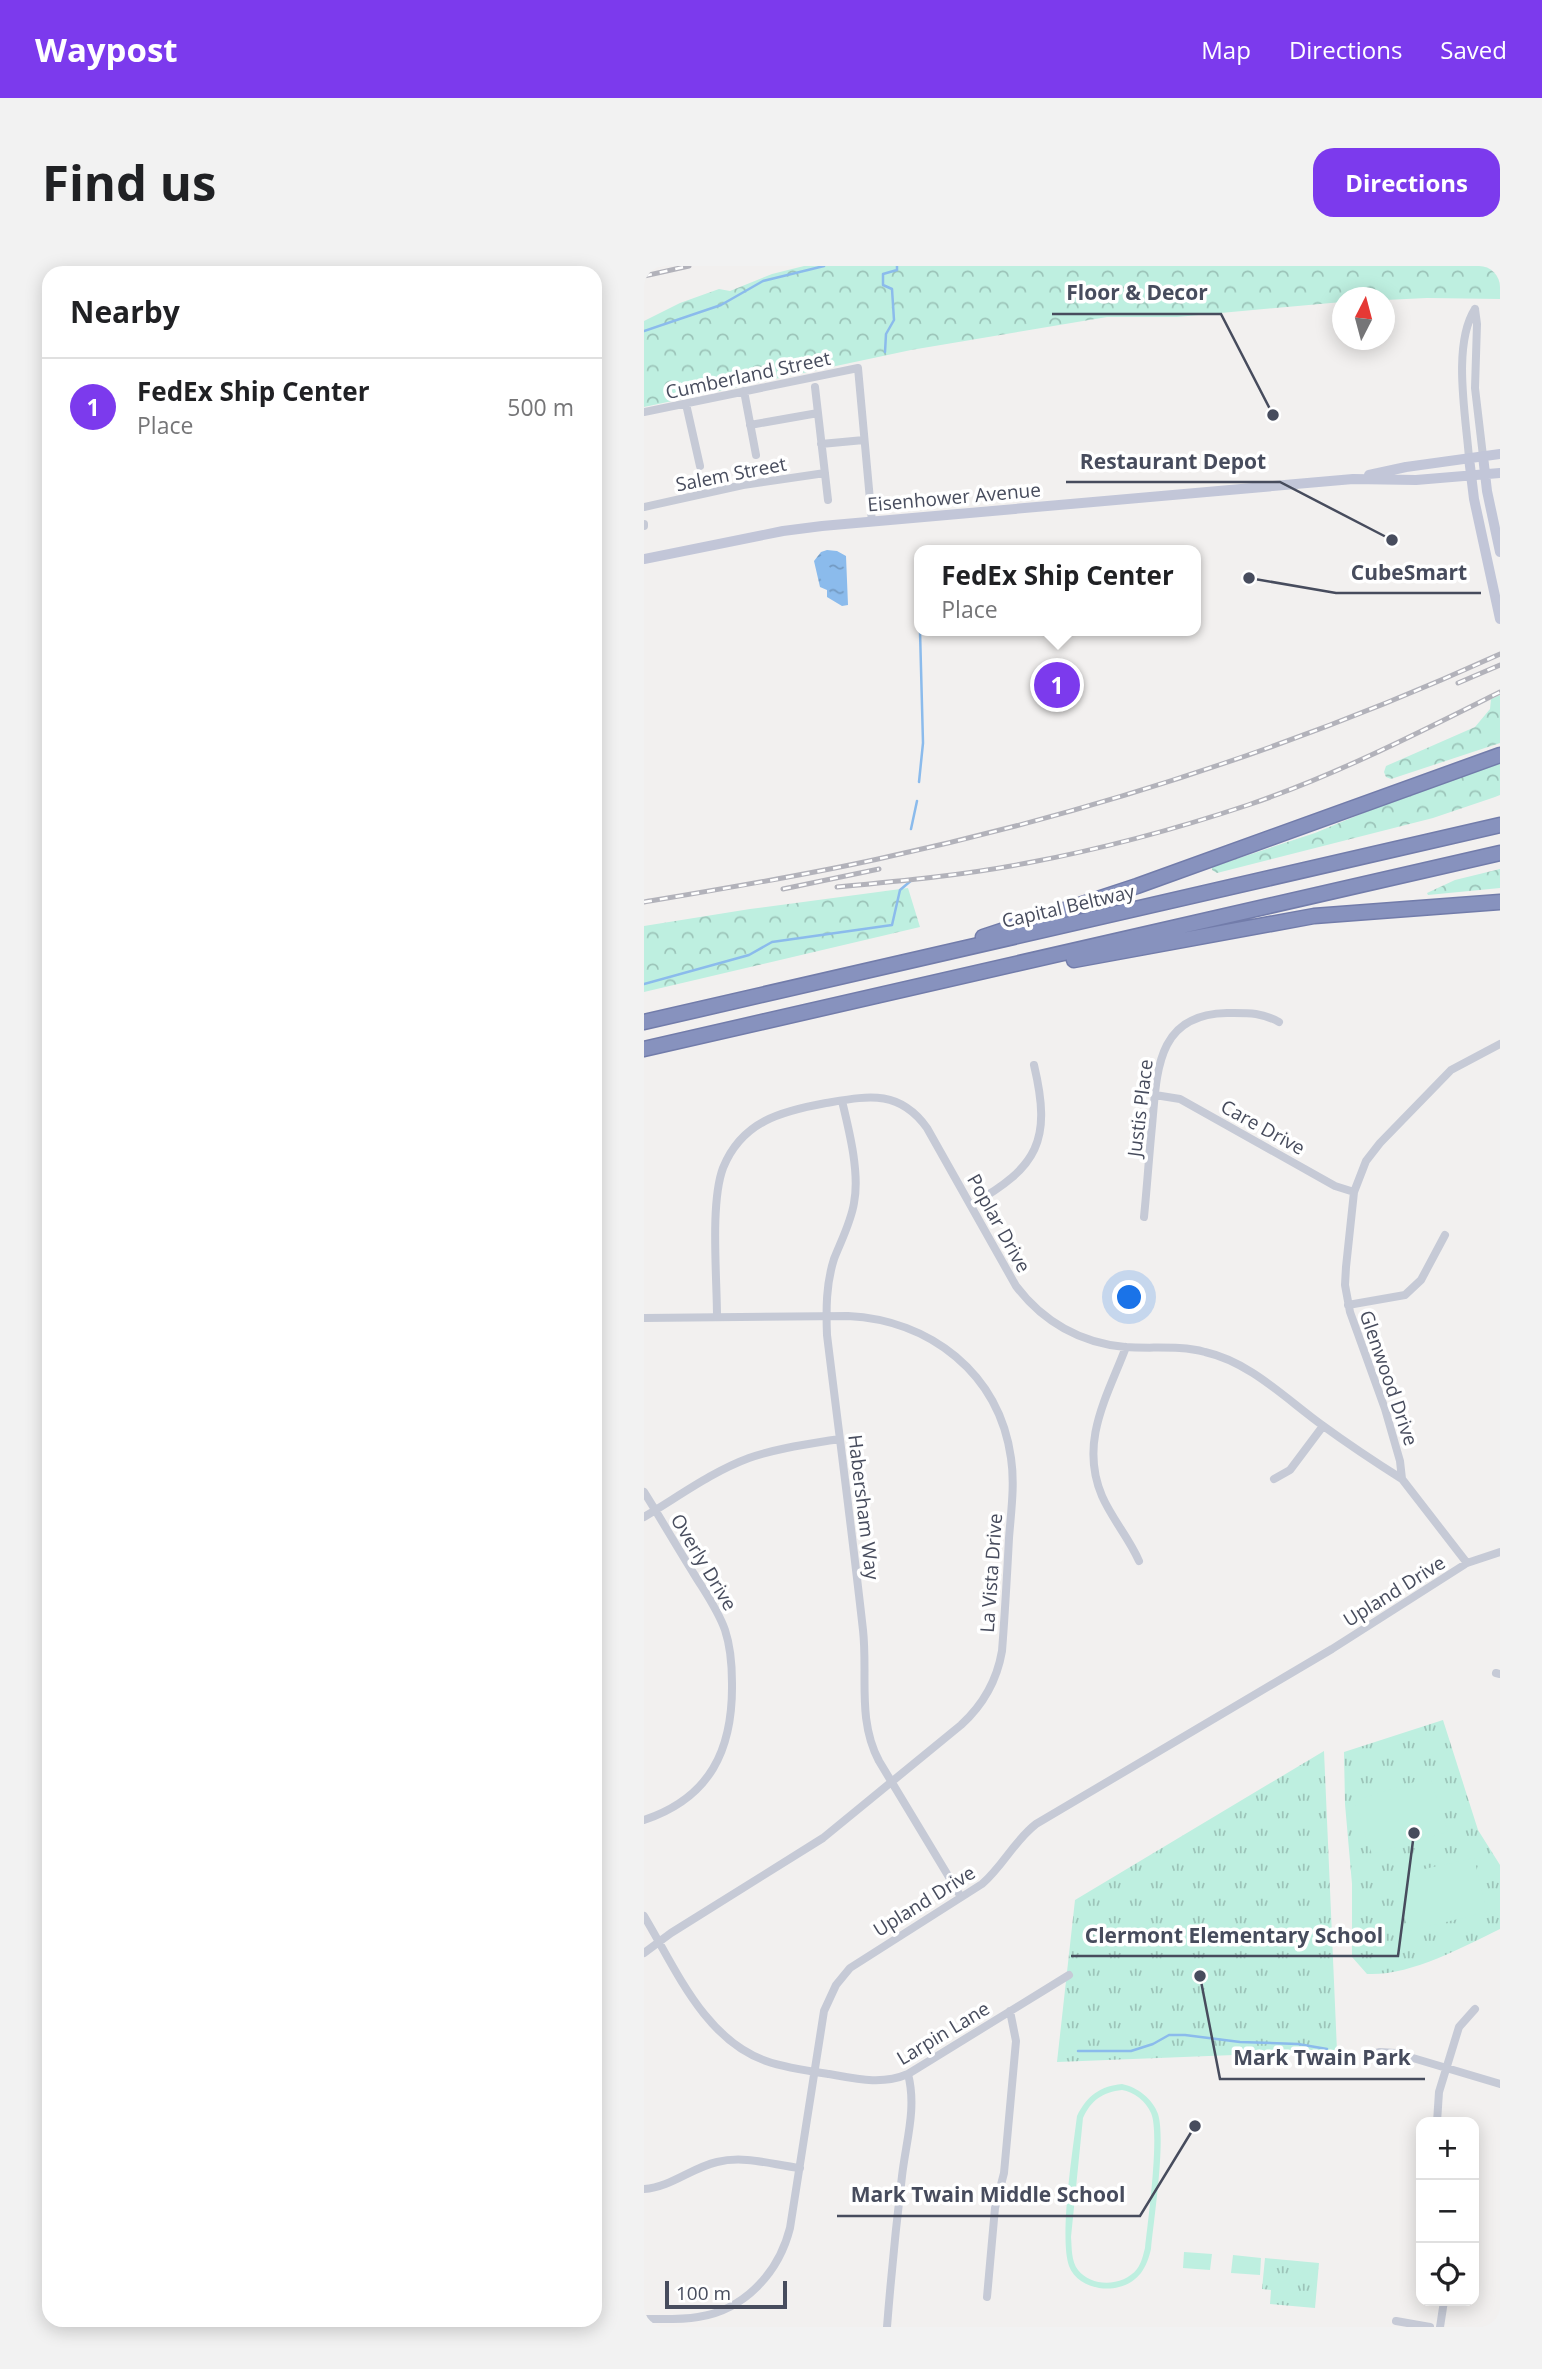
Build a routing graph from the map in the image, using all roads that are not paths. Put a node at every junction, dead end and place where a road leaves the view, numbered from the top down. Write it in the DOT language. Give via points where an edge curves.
graph roads {
  1 [pos="815,387"];
  2 [pos="744,391"];
  3 [pos="686,404"];
  4 [pos="644,412"];
  5 [pos="818,413"];
  6 [pos="750,425"];
  7 [pos="864,440"];
  8 [pos="821,444"];
  9 [pos="1500,454"];
  10 [pos="757,455"];
  11 [pos="1483,456"];
  12 [pos="1469,458"];
  13 [pos="700,466"];
  14 [pos="825,473"];
  15 [pos="1500,473"];
  16 [pos="1485,474"];
  17 [pos="1471,476"];
  18 [pos="1353,479"];
  19 [pos="828,500"];
  20 [pos="1500,505"];
  21 [pos="644,507"];
  22 [pos="872,522"];
  23 [pos="1496,535"];
  24 [pos="1500,552"];
  25 [pos="644,559"];
  26 [pos="1500,619"];
  27 [pos="1500,755"];
  28 [pos="1500,825"];
  29 [pos="1500,853"];
  30 [pos="1500,902"];
  31 [pos="812,984"];
  32 [pos="908,989"];
  33 [pos="644,1022"];
  34 [pos="1279,1022"];
  35 [pos="1500,1044"];
  36 [pos="644,1049"];
  37 [pos="1034,1065"];
  38 [pos="1155,1095"];
  39 [pos="842,1101"];
  40 [pos="1354,1192"];
  41 [pos="971,1205"];
  42 [pos="1144,1217"];
  43 [pos="1445,1235"];
  44 [pos="1348,1305"];
  45 [pos="826,1316"];
  46 [pos="718,1317"];
  47 [pos="644,1318"];
  48 [pos="1126,1347"];
  49 [pos="1323,1426"];
  50 [pos="839,1439"];
  51 [pos="1275,1479"];
  52 [pos="1402,1479"];
  53 [pos="644,1492"];
  54 [pos="655,1510"];
  55 [pos="644,1517"];
  56 [pos="1500,1552"];
  57 [pos="1139,1561"];
  58 [pos="1467,1563"];
  59 [pos="891,1782"];
  60 [pos="644,1820"];
  61 [pos="961,1897"];
  62 [pos="644,1916"];
  63 [pos="660,1942"];
  64 [pos="644,1954"];
  65 [pos="1069,1975"];
  66 [pos="1475,2009"];
  67 [pos="1010,2011"];
  68 [pos="1368,2055"];
  69 [pos="1446,2069"];
  70 [pos="816,2072"];
  71 [pos="908,2074"];
  72 [pos="1500,2084"];
  73 [pos="1437,2117"];
  74 [pos="800,2168"];
  75 [pos="644,2189"];
  76 [pos="987,2297"];
  77 [pos="1443,2306"];
  78 [pos="644,2319"];
  79 [pos="1396,2321"];
  80 [pos="887,2327"];
  81 [pos="1430,2327"];
  82 [pos="1440,2327"];
  1 -- 5 [label="street"];
  2 -- 3 [label="street, Cumberland Street"];
  2 -- 6 [label="street"];
  2 -- 7 [label="street, Cumberland Street" via="858,368"];
  3 -- 4 [label="street, Cumberland Street"];
  3 -- 13 [label="street"];
  5 -- 6 [label="street"];
  5 -- 8 [label="street"];
  6 -- 10 [label="street"];
  7 -- 8 [label="street"];
  7 -- 22 [label="street"];
  8 -- 14 [label="street"];
  9 -- 11 [label="main road, Eisenhower Avenue"];
  11 -- 12 [label="main road, Eisenhower Avenue"];
  11 -- 12 [label="street" via="1475,388 1475,309 1466,327 1464,354"];
  11 -- 16 [label="main road"];
  12 -- 17 [label="main road"];
  12 -- 18 [label="main road, Eisenhower Avenue"];
  14 -- 19 [label="street"];
  14 -- 21 [label="street, Salem Street"];
  15 -- 16 [label="main road, Eisenhower Avenue"];
  16 -- 17 [label="main road, Eisenhower Avenue"];
  16 -- 23 [label="main road"];
  17 -- 18 [label="main road, Eisenhower Avenue"];
  17 -- 26 [label="main road"];
  18 -- 22 [label="main road, Eisenhower Avenue"];
  20 -- 23 [label="main road"];
  22 -- 25 [label="main road, Eisenhower Avenue" via="783,531"];
  23 -- 24 [label="main road"];
  27 -- 31 [label="highway" via="1090,902 965,943"];
  28 -- 31 [label="highway, Capital Beltway"];
  29 -- 32 [label="highway"];
  30 -- 32 [label="highway" via="1302,918"];
  31 -- 33 [label="highway, Capital Beltway"];
  32 -- 36 [label="highway"];
  34 -- 38 [label="street, Justis Place" via="1250,1013 1212,1014 1189,1022 1163,1050"];
  35 -- 40 [label="street, Glenwood Drive" via="1460,1063 1443,1077 1371,1154"];
  37 -- 41 [label="street" via="1043,1112 1035,1149 1010,1181"];
  38 -- 40 [label="street, Care Drive" via="1180,1100 1335,1186"];
  38 -- 42 [label="street, Justis Place"];
  39 -- 41 [label="street, Poplar Drive" via="881,1097 916,1114"];
  39 -- 45 [label="street, Habersham Way" via="856,1194 830,1273"];
  39 -- 46 [label="street, Poplar Drive" via="771,1117 747,1134 729,1156 716,1198"];
  40 -- 44 [label="street, Glenwood Drive" via="1346,1267"];
  41 -- 48 [label="street, Poplar Drive" via="1016,1286 1036,1310 1079,1336"];
  43 -- 44 [label="street" via="1421,1280 1405,1295"];
  44 -- 52 [label="street, Glenwood Drive" via="1385,1409"];
  45 -- 46 [label="street, La Vista Drive"];
  45 -- 50 [label="street, Habersham Way"];
  45 -- 59 [label="street, La Vista Drive" via="892,1322 948,1350 990,1398 1011,1457 1003,1640 995,1676 968,1718"];
  46 -- 47 [label="street, La Vista Drive"];
  48 -- 49 [label="street, Poplar Drive" via="1185,1348 1224,1357"];
  48 -- 57 [label="street" via="1097,1417 1092,1453 1102,1494"];
  49 -- 51 [label="street" via="1290,1470"];
  49 -- 52 [label="street, Poplar Drive"];
  50 -- 54 [label="street" via="749,1458"];
  50 -- 59 [label="street, Habersham Way" via="863,1633 866,1726 872,1749"];
  52 -- 58 [label="street, Glenwood Drive"];
  53 -- 54 [label="street, Overly Drive"];
  54 -- 55 [label="street"];
  54 -- 60 [label="street, Overly Drive" via="725,1630 732,1662 732,1704 728,1737 708,1777 683,1801"];
  56 -- 58 [label="street"];
  58 -- 61 [label="street, Upland Drive" via="1332,1649 1036,1824 1019,1838 990,1878"];
  59 -- 61 [label="street, Habersham Way"];
  59 -- 63 [label="street, La Vista Drive" via="804,1852"];
  61 -- 70 [label="street, Upland Drive" via="860,1959 842,1977 824,2011"];
  62 -- 63 [label="street, Larpin Lane"];
  63 -- 64 [label="street, La Vista Drive"];
  63 -- 70 [label="street, Larpin Lane" via="702,2011 727,2039 766,2061"];
  65 -- 67 [label="street, Larpin Lane"];
  66 -- 69 [label="street" via="1459,2027"];
  67 -- 71 [label="street, Larpin Lane"];
  67 -- 76 [label="street" via="1016,2041"];
  68 -- 69 [label="street" via="1389,2052"];
  69 -- 72 [label="street"];
  69 -- 73 [label="street"];
  70 -- 71 [label="street, Larpin Lane" via="877,2081"];
  70 -- 74 [label="street, Upland Drive"];
  71 -- 80 [label="street" via="913,2099"];
  74 -- 75 [label="street" via="728,2160"];
  74 -- 78 [label="street, Upland Drive" via="788,2238 760,2285 713,2314"];
  77 -- 82 [label="street"];
  79 -- 81 [label="street"];
}
